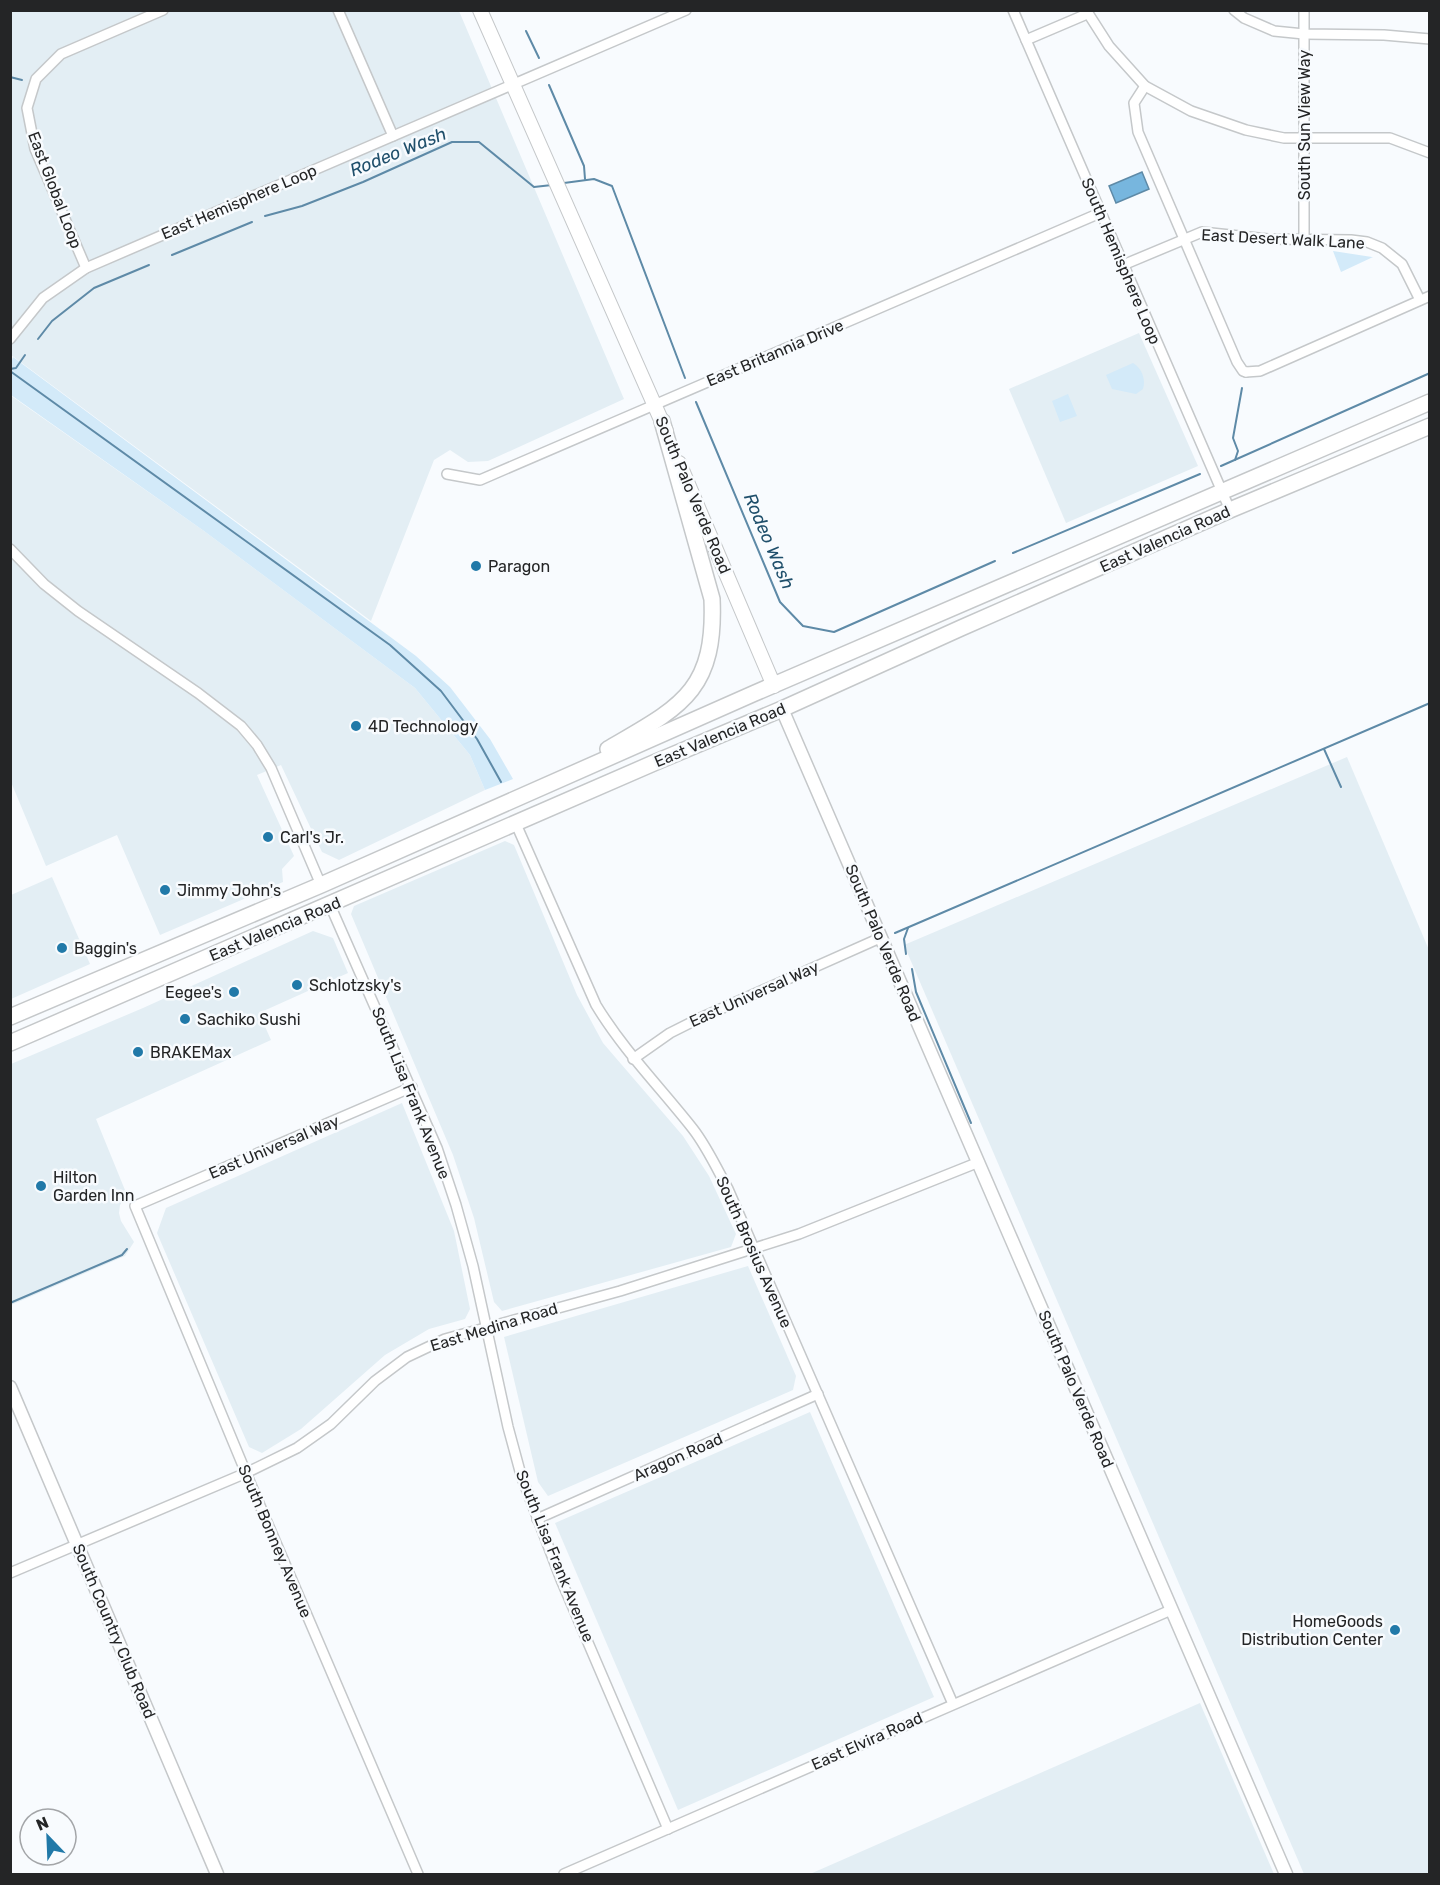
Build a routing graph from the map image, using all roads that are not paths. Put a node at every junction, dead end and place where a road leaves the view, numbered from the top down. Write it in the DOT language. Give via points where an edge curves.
graph roads {
  1 [pos="163,10"];
  2 [pos="338,10"];
  3 [pos="480,10"];
  4 [pos="686,10"];
  5 [pos="1013,10"];
  6 [pos="1234,10"];
  7 [pos="1304,10"];
  8 [pos="1086,12"];
  9 [pos="1304,34"];
  10 [pos="1430,39"];
  11 [pos="1026,40"];
  12 [pos="513,85"];
  13 [pos="1145,86"];
  14 [pos="393,136"];
  15 [pos="1304,138"];
  16 [pos="1430,153"];
  17 [pos="1100,213"];
  18 [pos="1184,239"];
  19 [pos="1304,239"];
  20 [pos="1123,265"];
  21 [pos="86,268"];
  22 [pos="1430,296"];
  23 [pos="1420,300"];
  24 [pos="10,339"];
  25 [pos="1430,402"];
  26 [pos="655,405"];
  27 [pos="662,421"];
  28 [pos="1430,426"];
  29 [pos="447,474"];
  30 [pos="1221,492"];
  31 [pos="1230,510"];
  32 [pos="10,549"];
  33 [pos="774,686"];
  34 [pos="782,709"];
  35 [pos="543,787"];
  36 [pos="516,824"];
  37 [pos="321,885"];
  38 [pos="330,905"];
  39 [pos="880,938"];
  40 [pos="10,1017"];
  41 [pos="10,1043"];
  42 [pos="633,1059"];
  43 [pos="412,1087"];
  44 [pos="979,1162"];
  45 [pos="135,1206"];
  46 [pos="754,1249"];
  47 [pos="486,1328"];
  48 [pos="10,1387"];
  49 [pos="818,1394"];
  50 [pos="246,1473"];
  51 [pos="537,1519"];
  52 [pos="77,1545"];
  53 [pos="10,1573"];
  54 [pos="1171,1610"];
  55 [pos="952,1704"];
  56 [pos="668,1829"];
  57 [pos="217,1875"];
  58 [pos="418,1875"];
  59 [pos="564,1875"];
  60 [pos="1286,1875"];
  1 -- 21 [label="street, East Global Loop" via="61,54 36,79 27,108 35,149"];
  2 -- 14 [label="street"];
  3 -- 12 [label="main road, South Palo Verde Road"];
  4 -- 12 [label="street, East Hemisphere Loop"];
  5 -- 11 [label="street, South Hemisphere Loop"];
  6 -- 9 [label="street" via="1274,31"];
  7 -- 9 [label="street, South Sun View Way"];
  8 -- 11 [label="street"];
  8 -- 13 [label="street" via="1109,46"];
  9 -- 10 [label="street"];
  9 -- 15 [label="street, South Sun View Way"];
  11 -- 17 [label="street, South Hemisphere Loop"];
  12 -- 14 [label="street, East Hemisphere Loop"];
  12 -- 26 [label="main road, South Palo Verde Road"];
  13 -- 15 [label="street" via="1191,111 1246,130"];
  13 -- 18 [label="street" via="1134,103 1138,132"];
  14 -- 21 [label="street, East Hemisphere Loop"];
  15 -- 16 [label="street" via="1390,138"];
  15 -- 19 [label="street, South Sun View Way"];
  17 -- 20 [label="street, South Hemisphere Loop"];
  17 -- 26 [label="street, East Britannia Drive"];
  18 -- 19 [label="street, East Desert Walk Lane" via="1202,232"];
  18 -- 20 [label="street, East Desert Walk Lane"];
  18 -- 23 [label="street" via="1237,362 1246,374"];
  19 -- 23 [label="street, East Desert Walk Lane" via="1351,240 1382,248 1401,264"];
  20 -- 30 [label="street, South Hemisphere Loop"];
  21 -- 24 [label="street, East Hemisphere Loop" via="43,298"];
  22 -- 23 [label="street"];
  25 -- 30 [label="main road, East Valencia Road"];
  26 -- 27 [label="main road, South Palo Verde Road"];
  26 -- 29 [label="street, East Britannia Drive" via="480,480"];
  27 -- 33 [label="main road, South Palo Verde Road"];
  27 -- 35 [label="main road" via="712,599 710,651 689,694 662,718"];
  28 -- 31 [label="main road, East Valencia Road"];
  30 -- 31 [label="street, South Hemisphere Loop"];
  30 -- 33 [label="main road, East Valencia Road"];
  31 -- 34 [label="main road, East Valencia Road"];
  32 -- 37 [label="street" via="78,611 241,726 271,768"];
  33 -- 34 [label="main road, South Palo Verde Road"];
  33 -- 35 [label="main road, East Valencia Road"];
  34 -- 36 [label="main road, East Valencia Road"];
  34 -- 39 [label="street, South Palo Verde Road"];
  35 -- 37 [label="main road, East Valencia Road"];
  36 -- 38 [label="main road, East Valencia Road"];
  36 -- 42 [label="street, South Brosius Avenue" via="596,1005"];
  37 -- 38 [label="main road"];
  37 -- 40 [label="main road, East Valencia Road"];
  38 -- 41 [label="main road, East Valencia Road"];
  38 -- 43 [label="street, South Lisa Frank Avenue"];
  39 -- 42 [label="street, East Universal Way" via="698,1018"];
  39 -- 44 [label="street, South Palo Verde Road"];
  42 -- 46 [label="street, South Brosius Avenue" via="695,1131 728,1189"];
  43 -- 45 [label="street, East Universal Way"];
  43 -- 47 [label="street, South Lisa Frank Avenue" via="456,1205"];
  44 -- 46 [label="street, East Medina Road"];
  44 -- 54 [label="street, South Palo Verde Road"];
  45 -- 50 [label="street, South Bonney Avenue"];
  46 -- 47 [label="street, East Medina Road"];
  46 -- 49 [label="street, South Brosius Avenue"];
  47 -- 50 [label="street, East Medina Road" via="445,1339 407,1357 375,1381 331,1424 297,1448"];
  47 -- 51 [label="street, South Lisa Frank Avenue" via="508,1427"];
  48 -- 52 [label="street, South Country Club Road"];
  49 -- 51 [label="street, Aragon Road"];
  49 -- 55 [label="street, South Brosius Avenue"];
  50 -- 52 [label="street, East Medina Road"];
  50 -- 58 [label="street, South Bonney Avenue"];
  51 -- 56 [label="street, South Lisa Frank Avenue"];
  52 -- 53 [label="street, East Medina Road"];
  52 -- 57 [label="street, South Country Club Road"];
  54 -- 55 [label="street, East Elvira Road"];
  54 -- 60 [label="street, South Palo Verde Road"];
  55 -- 56 [label="street, East Elvira Road"];
  56 -- 59 [label="street, East Elvira Road"];
}
